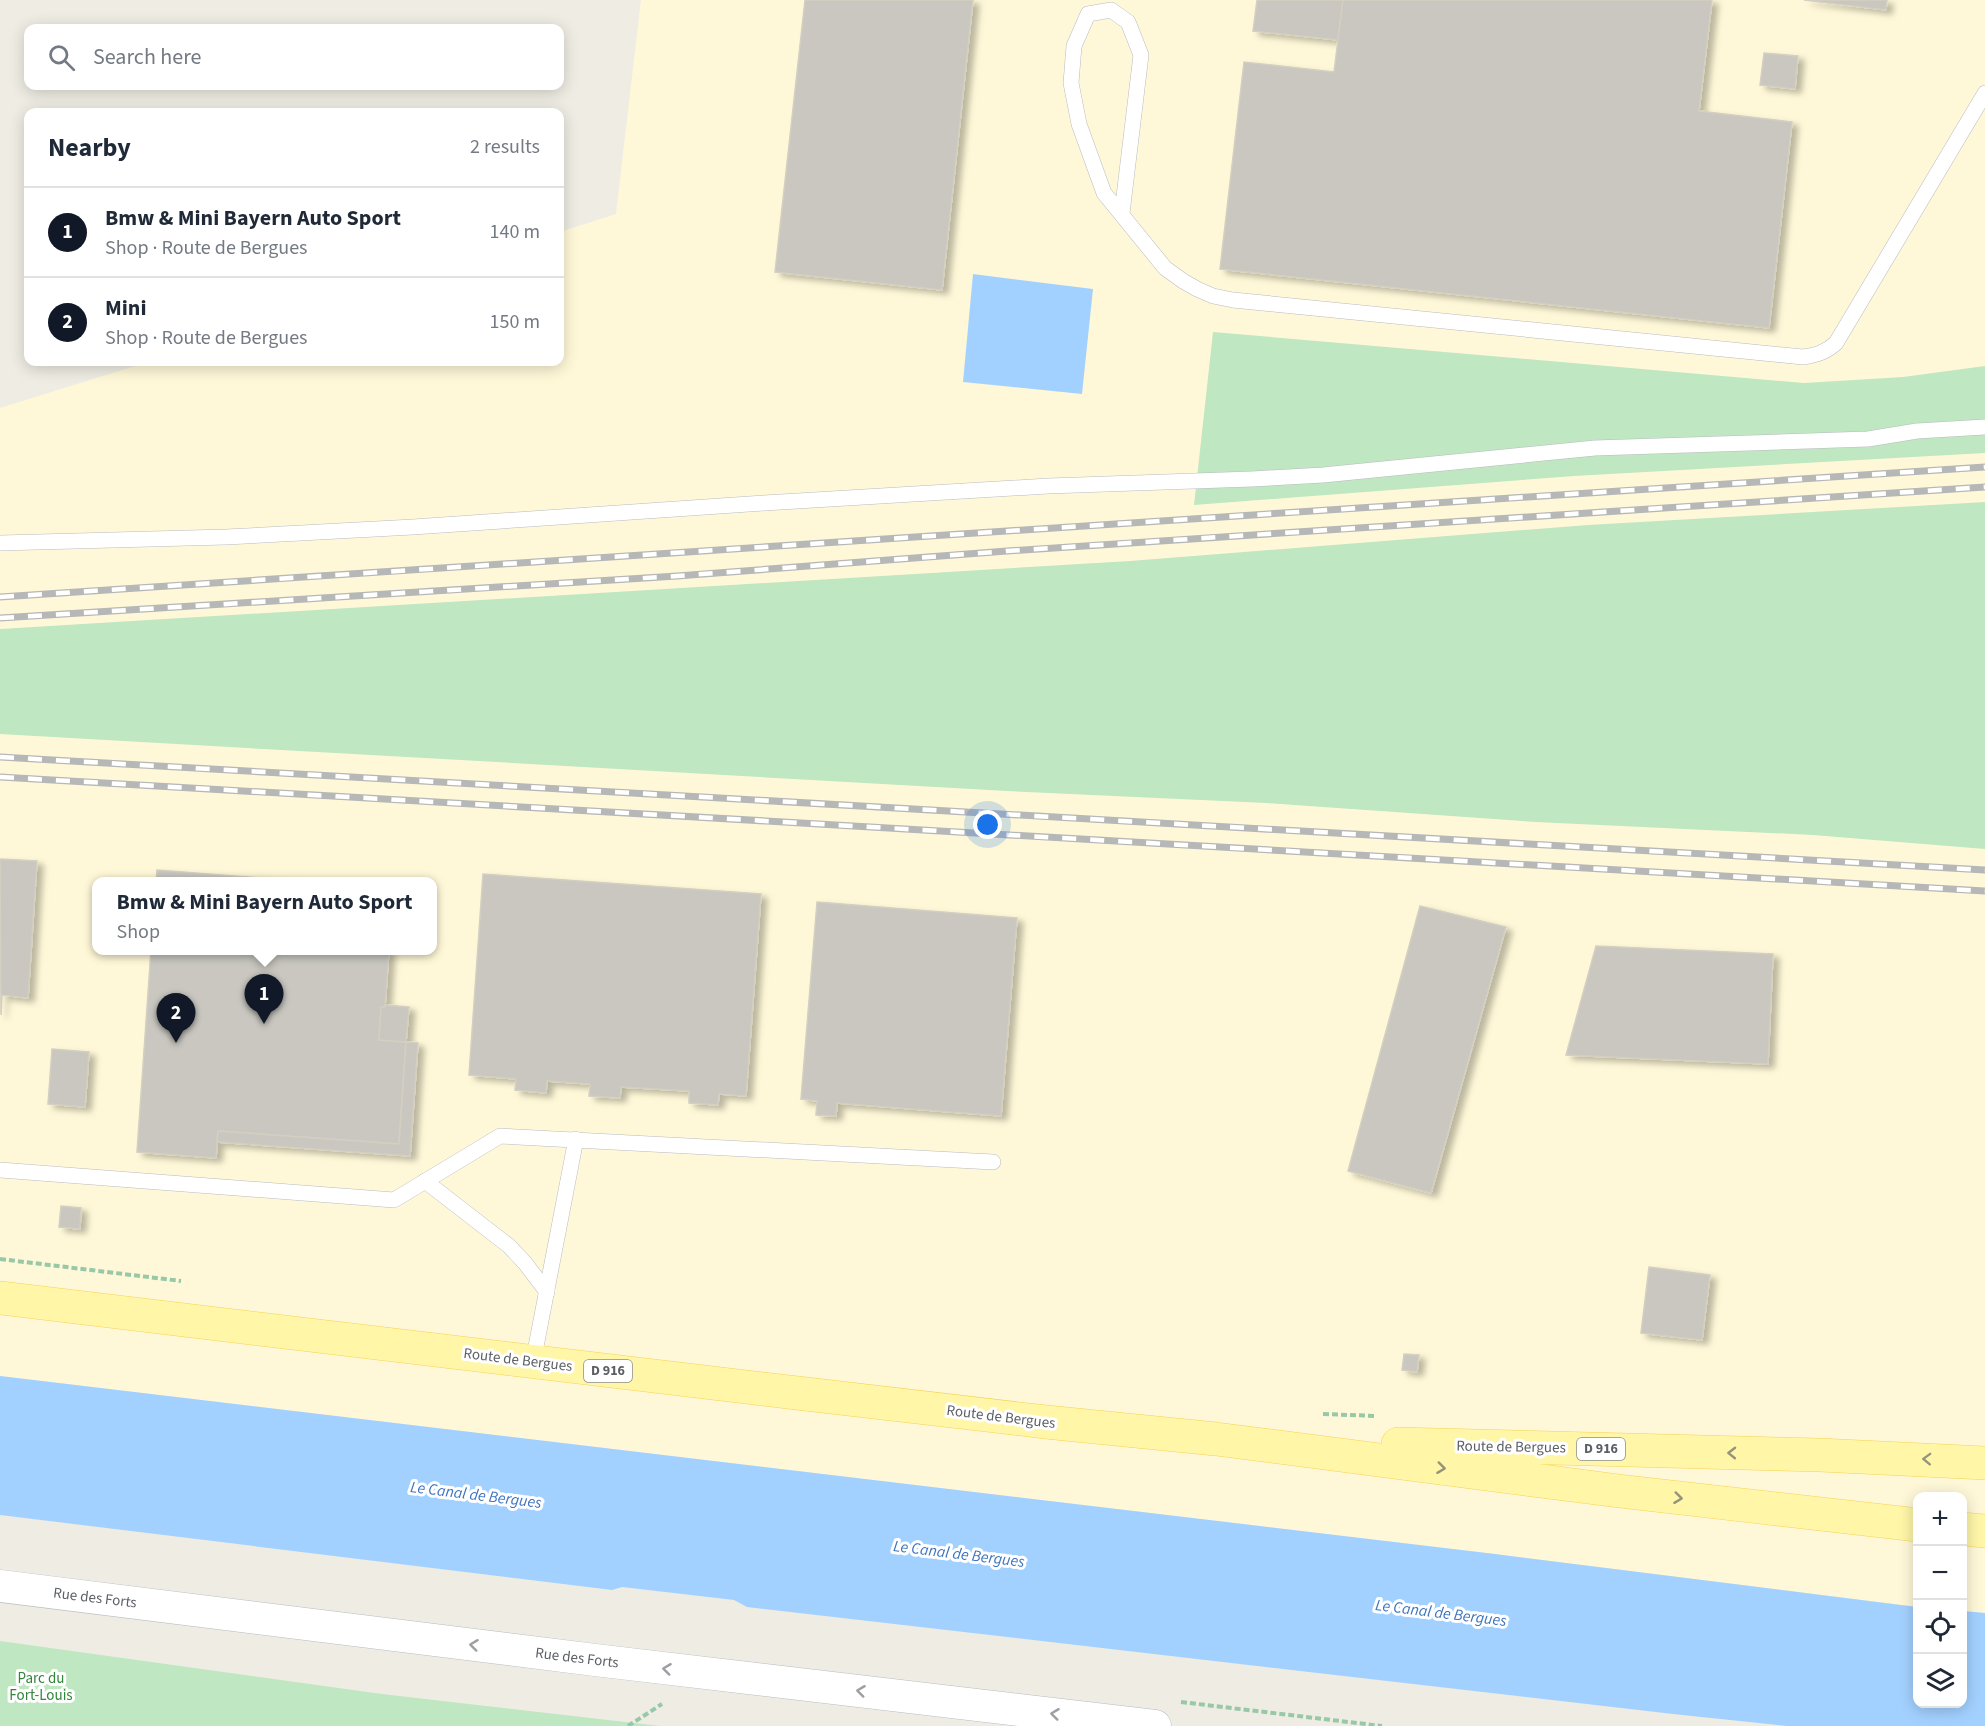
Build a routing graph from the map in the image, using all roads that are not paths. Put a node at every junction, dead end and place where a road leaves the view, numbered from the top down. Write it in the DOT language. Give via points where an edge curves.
graph roads {
  1 [pos="1985,93"];
  2 [pos="1122,213"];
  3 [pos="1985,427"];
  4 [pos="0,543"];
  5 [pos="576,1139"];
  6 [pos="993,1162"];
  7 [pos="0,1170"];
  8 [pos="426,1181"];
  9 [pos="547,1292"];
  10 [pos="0,1298"];
  11 [pos="533,1362"];
  12 [pos="1216,1439"];
  13 [pos="1985,1463"];
  14 [pos="1967,1515"];
  15 [pos="1985,1515"];
  16 [pos="1913,1516"];
  17 [pos="1839,1517"];
  18 [pos="1913,1525"];
  19 [pos="1967,1530"];
  20 [pos="1985,1532"];
  21 [pos="0,1586"];
  22 [pos="1155,1726"];
  1 -- 2 [label="lane" via="1836,343 1814,356 1213,296 1165,268"];
  2 -- 2 [label="lane" via="1104,193 1079,124 1071,83 1074,46 1088,14 1111,10 1128,22 1141,55"];
  3 -- 4 [label="lane" via="1868,439 1594,448 1323,475 1036,487 413,527"];
  5 -- 6 [label="lane"];
  5 -- 8 [label="lane" via="500,1136"];
  5 -- 9 [label="lane"];
  7 -- 8 [label="lane" via="394,1200"];
  8 -- 9 [label="lane" via="509,1246"];
  9 -- 11 [label="lane"];
  10 -- 11 [label="main road, Route de Bergues / D 916"];
  11 -- 12 [label="main road, Route de Bergues / D 916"];
  13 -- 12 [label="main road, Route de Bergues / D 916, one-way"];
  12 -- 17 [label="main road, Route de Bergues / D 916, one-way"];
  14 -- 15 [label="main road"];
  16 -- 17 [label="main road"];
  17 -- 18 [label="main road, Route de Bergues / D 916"];
  19 -- 20 [label="main road"];
  22 -- 21 [label="street, Rue des Forts, one-way"];
}
